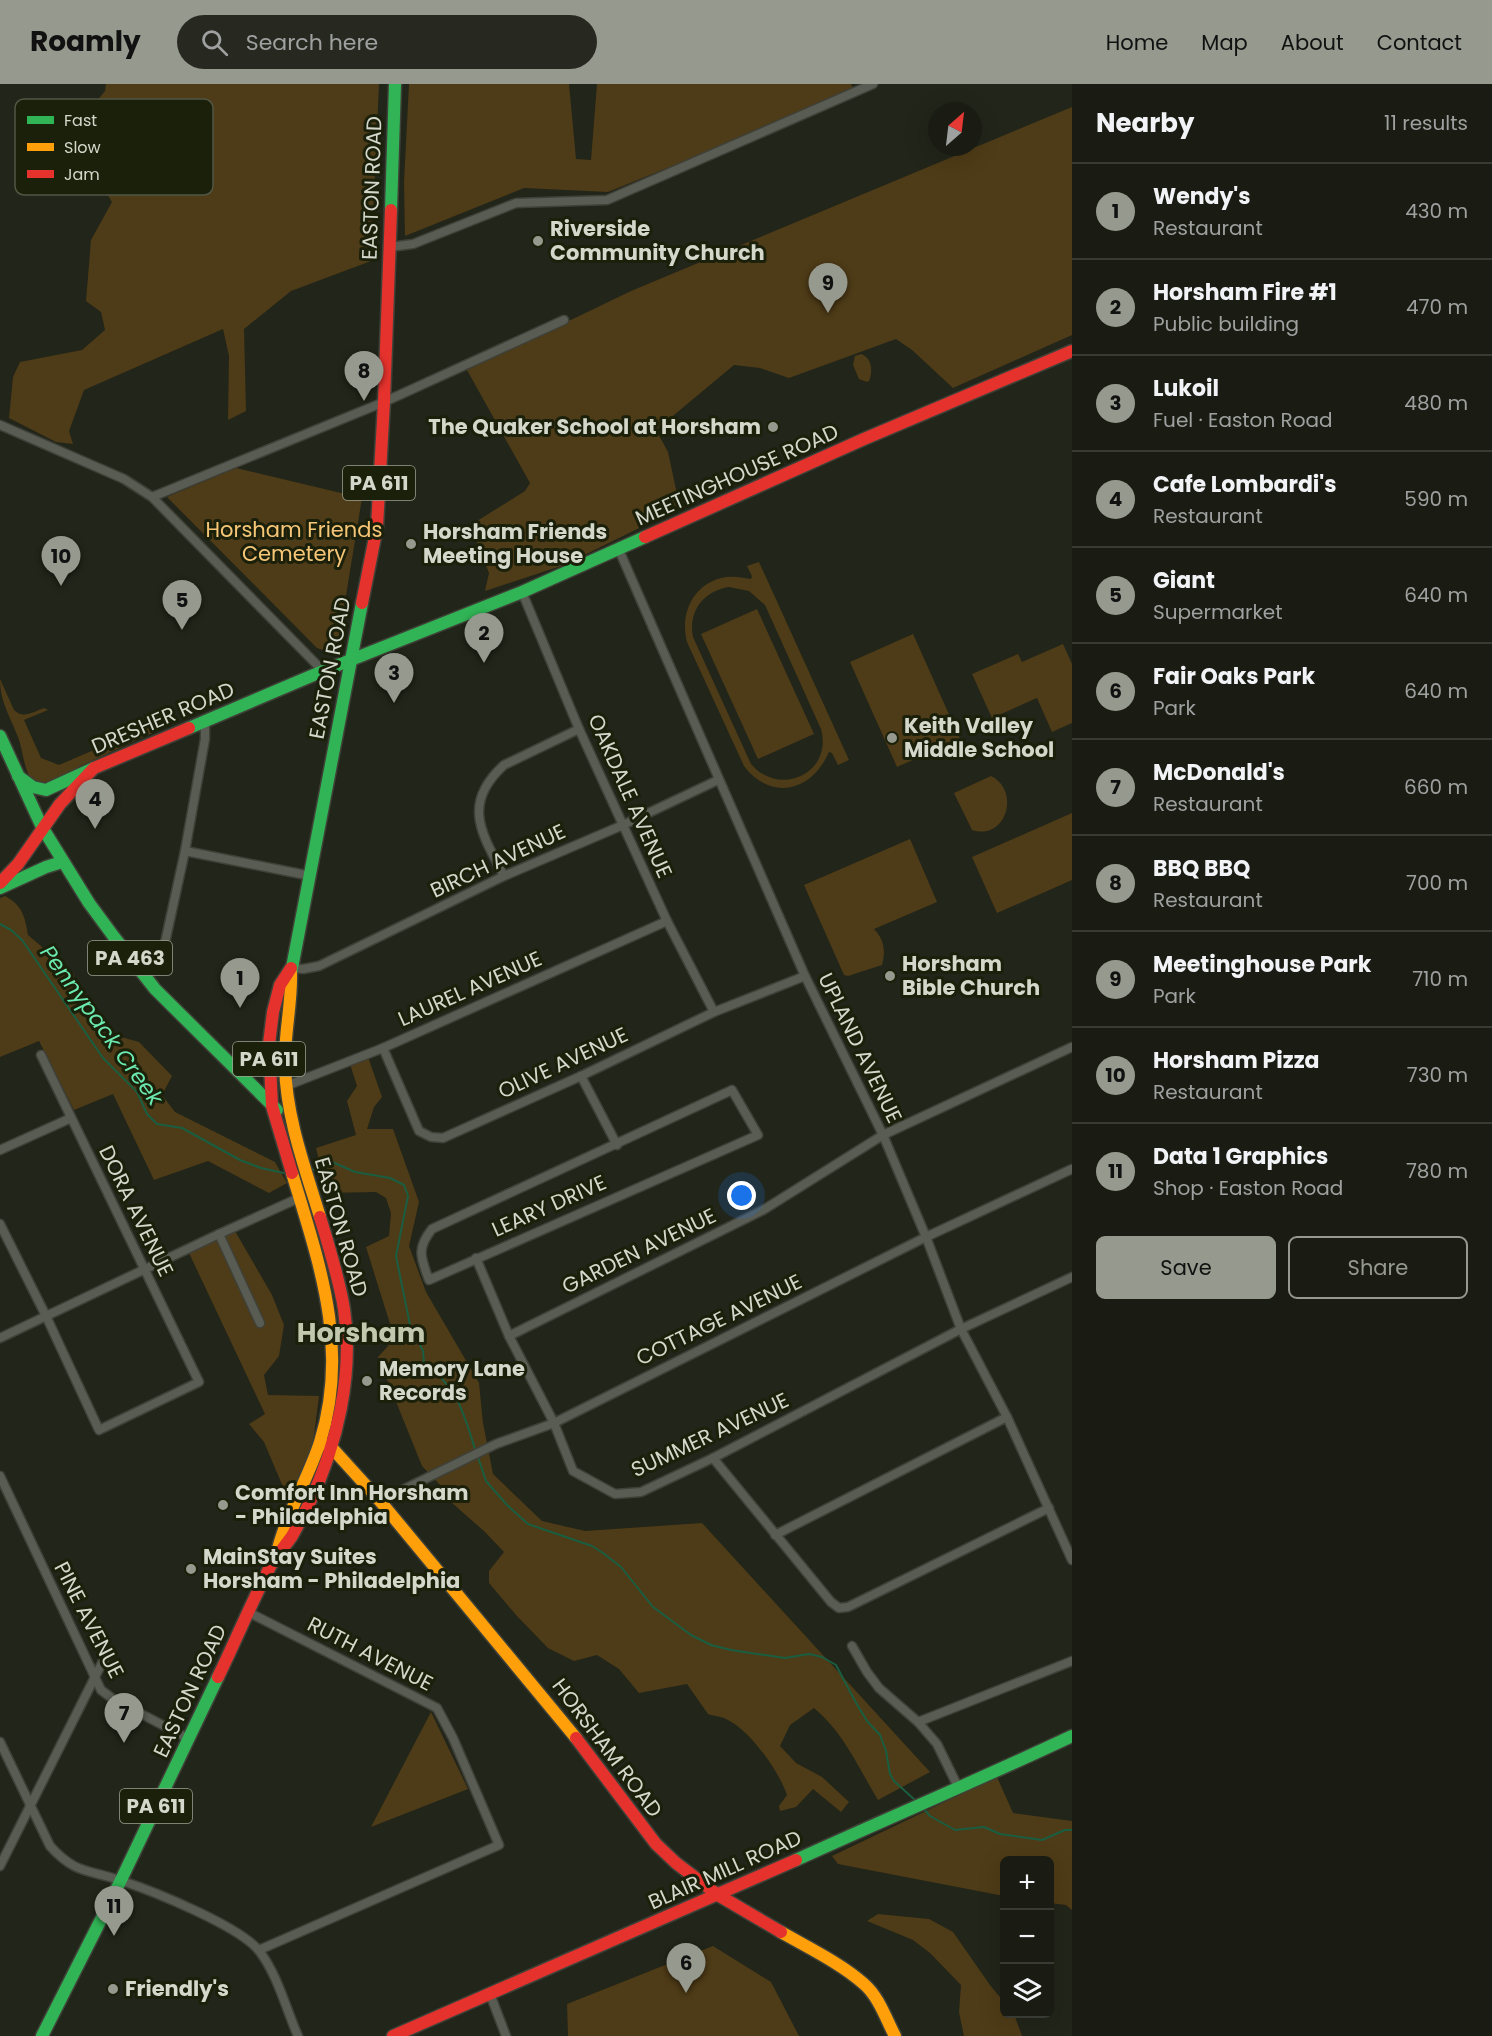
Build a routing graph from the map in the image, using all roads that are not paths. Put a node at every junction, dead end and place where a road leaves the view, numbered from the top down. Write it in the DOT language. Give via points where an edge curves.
graph roads {
  1 [pos="395,84"];
  2 [pos="873,84"];
  3 [pos="390,247"];
  4 [pos="564,320"];
  5 [pos="1072,351"];
  6 [pos="384,402"];
  7 [pos="0,424"];
  8 [pos="152,497"];
  9 [pos="619,550"];
  10 [pos="522,592"];
  11 [pos="351,661"];
  12 [pos="323,671"];
  13 [pos="206,721"];
  14 [pos="579,729"];
  15 [pos="0,736"];
  16 [pos="94,768"];
  17 [pos="16,773"];
  18 [pos="718,780"];
  19 [pos="623,825"];
  20 [pos="42,827"];
  21 [pos="185,851"];
  22 [pos="62,862"];
  23 [pos="310,876"];
  24 [pos="504,876"];
  25 [pos="0,886"];
  26 [pos="666,921"];
  27 [pos="291,968"];
  28 [pos="145,976"];
  29 [pos="805,976"];
  30 [pos="714,1012"];
  31 [pos="1072,1047"];
  32 [pos="383,1048"];
  33 [pos="41,1055"];
  34 [pos="582,1076"];
  35 [pos="286,1086"];
  36 [pos="272,1106"];
  37 [pos="71,1118"];
  38 [pos="293,1126"];
  39 [pos="883,1135"];
  40 [pos="617,1144"];
  41 [pos="0,1150"];
  42 [pos="1072,1169"];
  43 [pos="299,1198"];
  44 [pos="0,1224"];
  45 [pos="219,1233"];
  46 [pos="926,1237"];
  47 [pos="476,1258"];
  48 [pos="144,1270"];
  49 [pos="1072,1277"];
  50 [pos="46,1316"];
  51 [pos="260,1323"];
  52 [pos="961,1329"];
  53 [pos="509,1336"];
  54 [pos="0,1338"];
  55 [pos="1007,1417"];
  56 [pos="554,1423"];
  57 [pos="320,1442"];
  58 [pos="332,1448"];
  59 [pos="713,1458"];
  60 [pos="0,1476"];
  61 [pos="380,1501"];
  62 [pos="1049,1508"];
  63 [pos="775,1535"];
  64 [pos="276,1556"];
  65 [pos="1072,1560"];
  66 [pos="248,1612"];
  67 [pos="852,1646"];
  68 [pos="106,1653"];
  69 [pos="1072,1660"];
  70 [pos="94,1677"];
  71 [pos="918,1722"];
  72 [pos="1072,1736"];
  73 [pos="189,1739"];
  74 [pos="0,1742"];
  75 [pos="959,1789"];
  76 [pos="30,1804"];
  77 [pos="0,1866"];
  78 [pos="121,1880"];
  79 [pos="717,1895"];
  80 [pos="259,1950"];
  81 [pos="490,1994"];
  82 [pos="42,2036"];
  83 [pos="298,2036"];
  84 [pos="393,2036"];
  85 [pos="506,2036"];
  86 [pos="895,2036"];
  1 -- 3 [label="main road, EASTON ROAD / PA 611"];
  2 -- 3 [label="street" via="607,200 516,203 413,244"];
  3 -- 6 [label="main road, EASTON ROAD / PA 611"];
  4 -- 6 [label="street"];
  5 -- 9 [label="main road, MEETINGHOUSE ROAD" via="864,439"];
  6 -- 8 [label="street"];
  6 -- 11 [label="main road, EASTON ROAD / PA 611" via="377,527"];
  7 -- 8 [label="street" via="124,479"];
  8 -- 12 [label="street"];
  9 -- 10 [label="main road, MEETINGHOUSE ROAD"];
  9 -- 18 [label="street, UPLAND AVENUE"];
  10 -- 11 [label="main road, MEETINGHOUSE ROAD"];
  10 -- 14 [label="street, OAKDALE AVENUE"];
  11 -- 12 [label="main road, DRESHER ROAD"];
  11 -- 23 [label="main road, EASTON ROAD / PA 611"];
  12 -- 13 [label="main road, DRESHER ROAD"];
  13 -- 16 [label="main road, DRESHER ROAD"];
  13 -- 21 [label="street"];
  14 -- 19 [label="street, OAKDALE AVENUE"];
  14 -- 24 [label="street" via="504,765 486,787 478,814 481,831"];
  15 -- 17 [label="main road, PA 463"];
  16 -- 17 [label="main road" via="42,790"];
  16 -- 20 [label="main road, DRESHER ROAD"];
  17 -- 20 [label="main road, PA 463"];
  18 -- 19 [label="street, BIRCH AVENUE"];
  18 -- 29 [label="street, UPLAND AVENUE"];
  19 -- 24 [label="street, BIRCH AVENUE"];
  19 -- 26 [label="street, OAKDALE AVENUE"];
  20 -- 22 [label="main road, PA 463"];
  20 -- 25 [label="main road, DRESHER ROAD"];
  21 -- 23 [label="street"];
  21 -- 28 [label="street" via="161,961"];
  22 -- 25 [label="main road"];
  22 -- 28 [label="main road, PA 463"];
  23 -- 27 [label="main road, EASTON ROAD / PA 611"];
  24 -- 27 [label="street, BIRCH AVENUE" via="319,966"];
  26 -- 30 [label="street, OAKDALE AVENUE"];
  26 -- 32 [label="street, LAUREL AVENUE"];
  27 -- 35 [label="main road, EASTON ROAD / PA 611"];
  27 -- 36 [label="main road, EASTON ROAD / PA 611" via="280,985 273,1012 269,1053"];
  28 -- 36 [label="main road, PA 463"];
  29 -- 30 [label="street, OLIVE AVENUE"];
  29 -- 39 [label="street, UPLAND AVENUE"];
  30 -- 34 [label="street, OLIVE AVENUE"];
  31 -- 39 [label="street, GARDEN AVENUE"];
  32 -- 34 [label="street, OLIVE AVENUE" via="419,1131 431,1137 443,1138"];
  32 -- 35 [label="street, LAUREL AVENUE"];
  33 -- 37 [label="street, DORA AVENUE"];
  34 -- 40 [label="street, LEARY DRIVE"];
  35 -- 38 [label="main road, EASTON ROAD / PA 611"];
  36 -- 38 [label="main road, PA 463"];
  36 -- 43 [label="main road, EASTON ROAD / PA 611"];
  37 -- 41 [label="street"];
  37 -- 48 [label="street, DORA AVENUE"];
  38 -- 58 [label="main road, EASTON ROAD / PA 611" via="338,1278 347,1332 345,1377"];
  39 -- 46 [label="street, UPLAND AVENUE"];
  39 -- 53 [label="street, GARDEN AVENUE" via="763,1210"];
  40 -- 47 [label="street, LEARY DRIVE" via="432,1229 423,1241 420,1256 429,1280"];
  40 -- 47 [label="street, LEARY DRIVE" via="732,1090 758,1135"];
  42 -- 46 [label="street, COTTAGE AVENUE"];
  43 -- 45 [label="street"];
  43 -- 57 [label="main road, EASTON ROAD / PA 611" via="324,1282 332,1332 329,1399"];
  44 -- 50 [label="street"];
  45 -- 48 [label="street"];
  45 -- 51 [label="street"];
  46 -- 52 [label="street, UPLAND AVENUE"];
  46 -- 56 [label="street, COTTAGE AVENUE"];
  47 -- 53 [label="street, SUMMER AVENUE"];
  48 -- 50 [label="street"];
  48 -- 50 [label="street, DORA AVENUE" via="199,1382 99,1430"];
  49 -- 52 [label="street, SUMMER AVENUE"];
  50 -- 54 [label="street"];
  52 -- 55 [label="street, UPLAND AVENUE"];
  52 -- 59 [label="street, SUMMER AVENUE"];
  53 -- 56 [label="street, SUMMER AVENUE"];
  55 -- 62 [label="street, UPLAND AVENUE"];
  55 -- 63 [label="street"];
  56 -- 59 [label="street, SUMMER AVENUE" via="573,1471 615,1494 641,1492"];
  56 -- 61 [label="street, COTTAGE AVENUE" via="496,1444"];
  57 -- 58 [label="main road, HORSHAM ROAD"];
  57 -- 64 [label="main road, EASTON ROAD / PA 611"];
  58 -- 61 [label="main road, HORSHAM ROAD"];
  58 -- 64 [label="main road, EASTON ROAD / PA 611" via="293,1534"];
  59 -- 63 [label="street"];
  60 -- 70 [label="street, PINE AVENUE"];
  61 -- 79 [label="main road, HORSHAM ROAD" via="561,1718 656,1844"];
  62 -- 63 [label="street" via="839,1608"];
  62 -- 65 [label="street, UPLAND AVENUE"];
  64 -- 66 [label="main road, EASTON ROAD / PA 611"];
  66 -- 73 [label="main road, EASTON ROAD / PA 611"];
  66 -- 80 [label="street, RUTH AVENUE" via="437,1708 499,1845"];
  67 -- 71 [label="street" via="879,1688"];
  68 -- 70 [label="street"];
  69 -- 71 [label="street"];
  70 -- 73 [label="street, PINE AVENUE" via="101,1690 113,1699"];
  70 -- 76 [label="street"];
  71 -- 75 [label="street" via="937,1744"];
  72 -- 75 [label="main road, BLAIR MILL ROAD"];
  73 -- 78 [label="main road, EASTON ROAD / PA 611"];
  74 -- 76 [label="street"];
  75 -- 79 [label="main road, BLAIR MILL ROAD"];
  76 -- 77 [label="street"];
  76 -- 78 [label="street" via="50,1846 60,1857 77,1869"];
  78 -- 80 [label="street" via="177,1902"];
  78 -- 82 [label="main road, EASTON ROAD / PA 611"];
  79 -- 81 [label="main road, BLAIR MILL ROAD"];
  79 -- 86 [label="main road, HORSHAM ROAD" via="864,1984"];
  80 -- 83 [label="street"];
  81 -- 84 [label="main road, BLAIR MILL ROAD"];
  81 -- 85 [label="street"];
}
